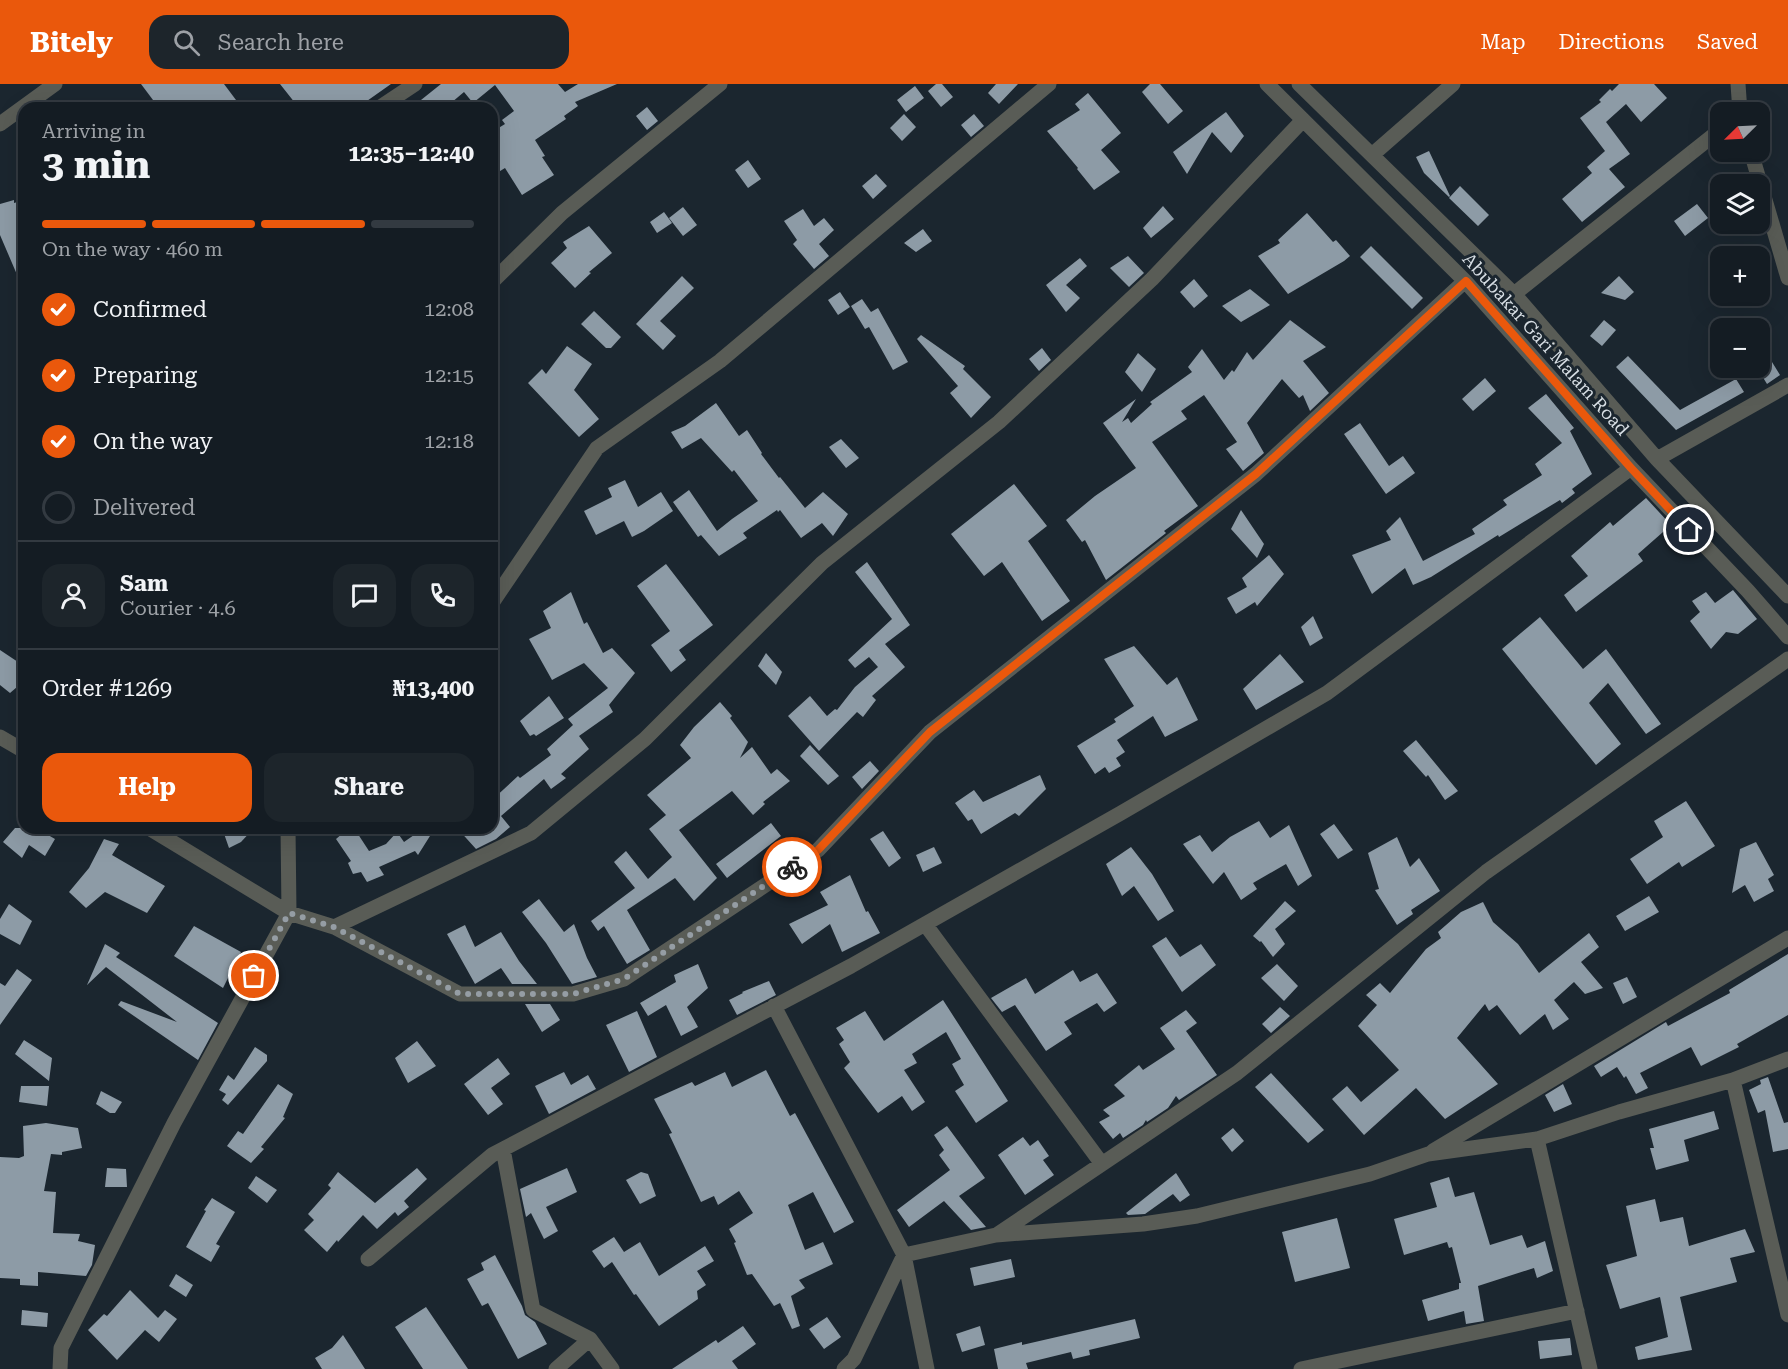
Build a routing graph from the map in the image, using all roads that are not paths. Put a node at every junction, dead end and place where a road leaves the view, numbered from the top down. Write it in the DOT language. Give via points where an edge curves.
graph roads {
  1 [pos="54,84"];
  2 [pos="415,84"];
  3 [pos="720,84"];
  4 [pos="1049,84"];
  5 [pos="1268,84"];
  6 [pos="1299,84"];
  7 [pos="1453,84"];
  8 [pos="1738,84"];
  9 [pos="39,102"];
  10 [pos="388,102"];
  11 [pos="1739,102"];
  12 [pos="18,114"];
  13 [pos="1304,120"];
  14 [pos="0,124"];
  15 [pos="1710,138"];
  16 [pos="1372,155"];
  17 [pos="1755,162"];
  18 [pos="1782,233"];
  19 [pos="498,276"];
  20 [pos="1788,278"];
  21 [pos="1466,281"];
  22 [pos="1514,294"];
  23 [pos="1788,385"];
  24 [pos="1657,459"];
  25 [pos="1631,468"];
  26 [pos="498,594"];
  27 [pos="1788,596"];
  28 [pos="1788,637"];
  29 [pos="1788,659"];
  30 [pos="0,736"];
  31 [pos="18,747"];
  32 [pos="159,834"];
  33 [pos="288,834"];
  34 [pos="289,913"];
  35 [pos="925,924"];
  36 [pos="334,927"];
  37 [pos="1788,938"];
  38 [pos="774,1006"];
  39 [pos="1788,1059"];
  40 [pos="1733,1080"];
  41 [pos="1537,1139"];
  42 [pos="503,1149"];
  43 [pos="1428,1154"];
  44 [pos="1102,1164"];
  45 [pos="996,1235"];
  46 [pos="904,1255"];
  47 [pos="368,1259"];
  48 [pos="1577,1311"];
  49 [pos="1788,1315"];
  50 [pos="590,1339"];
  51 [pos="60,1369"];
  52 [pos="556,1369"];
  53 [pos="612,1369"];
  54 [pos="844,1369"];
  55 [pos="927,1369"];
  56 [pos="1301,1369"];
  57 [pos="1590,1369"];
  1 -- 9 [label="street"];
  2 -- 10 [label="street"];
  3 -- 19 [label="street" via="562,213"];
  4 -- 26 [label="street" via="720,361 597,448"];
  5 -- 13 [label="street, Abubakar Gari Malam Road"];
  6 -- 16 [label="street"];
  7 -- 16 [label="street"];
  8 -- 11 [label="street"];
  12 -- 14 [label="street"];
  13 -- 21 [label="street, Abubakar Gari Malam Road"];
  13 -- 36 [label="street" via="1152,279 999,422 822,564 645,739 531,832"];
  15 -- 22 [label="street"];
  16 -- 22 [label="street"];
  17 -- 18 [label="street"];
  18 -- 20 [label="street"];
  21 -- 25 [label="street, Abubakar Gari Malam Road"];
  21 -- 36 [label="street" via="1256,474 930,732 818,850 624,979 573,994 460,994"];
  22 -- 24 [label="street"];
  23 -- 24 [label="street"];
  24 -- 27 [label="street"];
  25 -- 28 [label="street, Abubakar Gari Malam Road"];
  25 -- 35 [label="street" via="1327,693"];
  29 -- 44 [label="street" via="1486,872 1237,1073"];
  30 -- 31 [label="street"];
  32 -- 34 [label="street"];
  33 -- 34 [label="street"];
  34 -- 36 [label="street"];
  34 -- 51 [label="street" via="158,1154 61,1348"];
  35 -- 38 [label="street"];
  35 -- 44 [label="street"];
  37 -- 43 [label="street"];
  38 -- 42 [label="street"];
  38 -- 46 [label="street"];
  39 -- 40 [label="street"];
  40 -- 41 [label="street"];
  40 -- 49 [label="street"];
  41 -- 43 [label="street"];
  41 -- 48 [label="street"];
  42 -- 47 [label="street"];
  42 -- 50 [label="street" via="533,1310"];
  43 -- 45 [label="street" via="1370,1174 1197,1216"];
  44 -- 45 [label="street"];
  45 -- 46 [label="street"];
  46 -- 54 [label="street" via="854,1359"];
  46 -- 55 [label="street"];
  48 -- 56 [label="street"];
  48 -- 57 [label="street"];
  50 -- 52 [label="street"];
  50 -- 53 [label="street"];
}
